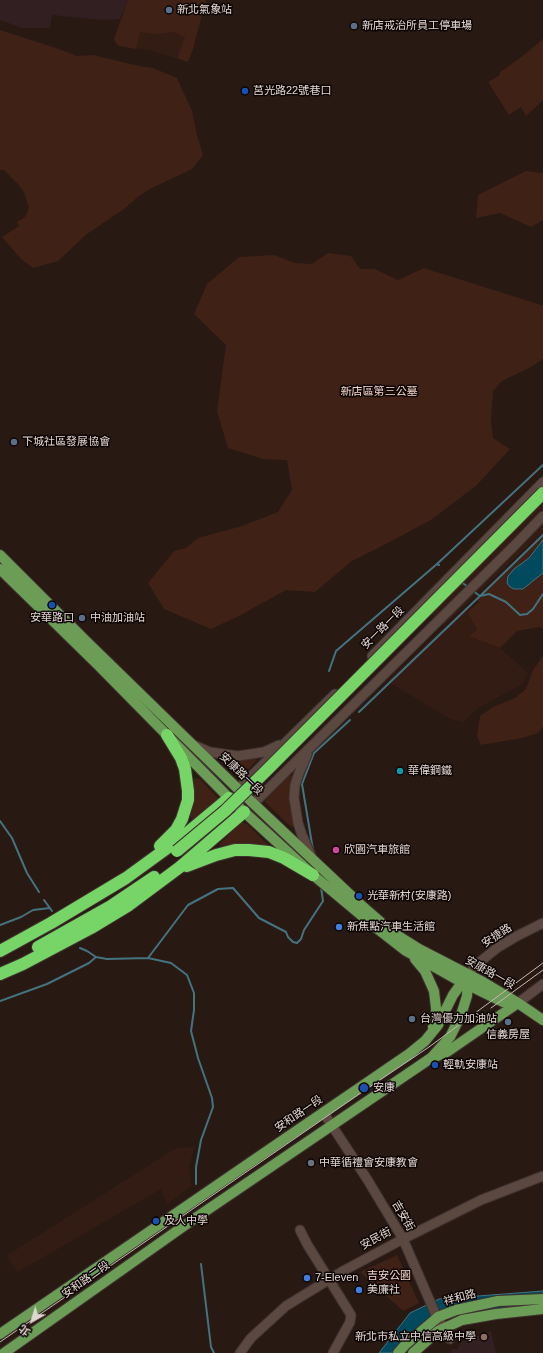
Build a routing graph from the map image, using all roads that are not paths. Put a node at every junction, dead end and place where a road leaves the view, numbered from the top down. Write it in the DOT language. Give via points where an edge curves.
graph roads {
  1 [pos="543,482"];
  2 [pos="543,493"];
  3 [pos="543,502"];
  4 [pos="543,516"];
  5 [pos="0,555"];
  6 [pos="0,569"];
  7 [pos="333,695"];
  8 [pos="348,710"];
  9 [pos="167,735"];
  10 [pos="287,740"];
  11 [pos="192,744"];
  12 [pos="310,748"];
  13 [pos="238,789"];
  14 [pos="229,798"];
  15 [pos="254,803"];
  16 [pos="244,812"];
  17 [pos="179,853"];
  18 [pos="312,858"];
  19 [pos="313,875"];
  20 [pos="126,878"];
  21 [pos="167,878"];
  22 [pos="543,923"];
  23 [pos="0,951"];
  24 [pos="406,951"];
  25 [pos="0,958"];
  26 [pos="0,968"];
  27 [pos="0,974"];
  28 [pos="466,980"];
  29 [pos="543,984"];
  30 [pos="518,1003"];
  31 [pos="543,1020"];
  32 [pos="431,1034"];
  33 [pos="431,1058"];
  34 [pos="324,1112"];
  35 [pos="332,1125"];
  36 [pos="543,1176"];
  37 [pos="178,1212"];
  38 [pos="300,1230"];
  39 [pos="403,1239"];
  40 [pos="329,1279"];
  41 [pos="543,1299"];
  42 [pos="543,1309"];
  43 [pos="437,1315"];
  44 [pos="444,1327"];
  45 [pos="0,1334"];
  46 [pos="450,1339"];
  47 [pos="4,1353"];
  48 [pos="240,1353"];
  49 [pos="333,1353"];
  50 [pos="398,1353"];
  51 [pos="413,1353"];
  1 -- 7 [label="street, 安一路一段"];
  2 -- 17 [label="highway, bridge" via="225,811"];
  3 -- 17 [label="highway" via="235,811"];
  4 -- 8 [label="street"];
  5 -- 11 [label="main road, 安康路一段"];
  6 -- 9 [label="main road, 安康路一段"];
  7 -- 8 [label="street"];
  7 -- 10 [label="street, 安一路一段"];
  8 -- 12 [label="street"];
  9 -- 14 [label="main road, 安康路一段"];
  9 -- 20 [label="highway" via="184,769 188,791 186,809 176,830"];
  10 -- 11 [label="street" via="264,752 238,756 210,752"];
  10 -- 13 [label="street, 安一路一段"];
  11 -- 13 [label="main road, 安康路一段"];
  12 -- 15 [label="street"];
  12 -- 18 [label="street" via="295,785 294,798 298,823"];
  13 -- 14 [label="main road"];
  13 -- 15 [label="main road, 安康路一段"];
  14 -- 16 [label="main road, 安康路一段"];
  14 -- 20 [label="highway" via="181,838"];
  15 -- 16 [label="main road"];
  15 -- 18 [label="main road, 安康路一段"];
  16 -- 19 [label="main road, 安康路一段"];
  16 -- 21 [label="highway"];
  17 -- 25 [label="highway" via="102,903"];
  17 -- 26 [label="highway" via="150,880 111,906"];
  18 -- 28 [label="main road, 安康路一段" via="392,932"];
  19 -- 21 [label="highway" via="269,852 235,850 183,868"];
  19 -- 24 [label="main road, 安康路一段"];
  20 -- 23 [label="highway"];
  21 -- 27 [label="highway" via="91,928"];
  22 -- 28 [label="street, 安捷路" via="497,948 476,965"];
  24 -- 28 [label="main road, 安康路一段"];
  24 -- 32 [label="main road" via="425,971 434,991 436,1018"];
  28 -- 30 [label="main road, 安康路一段" via="503,1002"];
  28 -- 32 [label="main road, 安和路一段" via="453,995"];
  28 -- 33 [label="main road" via="464,1006 456,1026"];
  29 -- 30 [label="street"];
  30 -- 31 [label="main road"];
  30 -- 33 [label="main road" via="447,1052"];
  32 -- 34 [label="main road, 安和路一段" via="409,1054"];
  33 -- 35 [label="main road"];
  34 -- 35 [label="street, 吉安街"];
  34 -- 37 [label="main road, 安和路一段"];
  35 -- 39 [label="street, 吉安街"];
  35 -- 47 [label="main road, 安和路二段"];
  36 -- 39 [label="street, 安民街" via="481,1200"];
  37 -- 45 [label="main road, 安和路二段"];
  38 -- 40 [label="street"];
  39 -- 40 [label="street, 安民街"];
  39 -- 43 [label="street, 吉安街"];
  40 -- 48 [label="street, 安民街" via="286,1306 251,1338"];
  40 -- 49 [label="street" via="351,1315 350,1322"];
  41 -- 43 [label="main road, 祥和路" via="498,1301"];
  42 -- 44 [label="main road, 祥和路" via="462,1320"];
  43 -- 44 [label="street, 吉安街"];
  43 -- 50 [label="main road, 祥和路"];
  44 -- 46 [label="street, 吉安街"];
  44 -- 51 [label="main road, 祥和路"];
}
